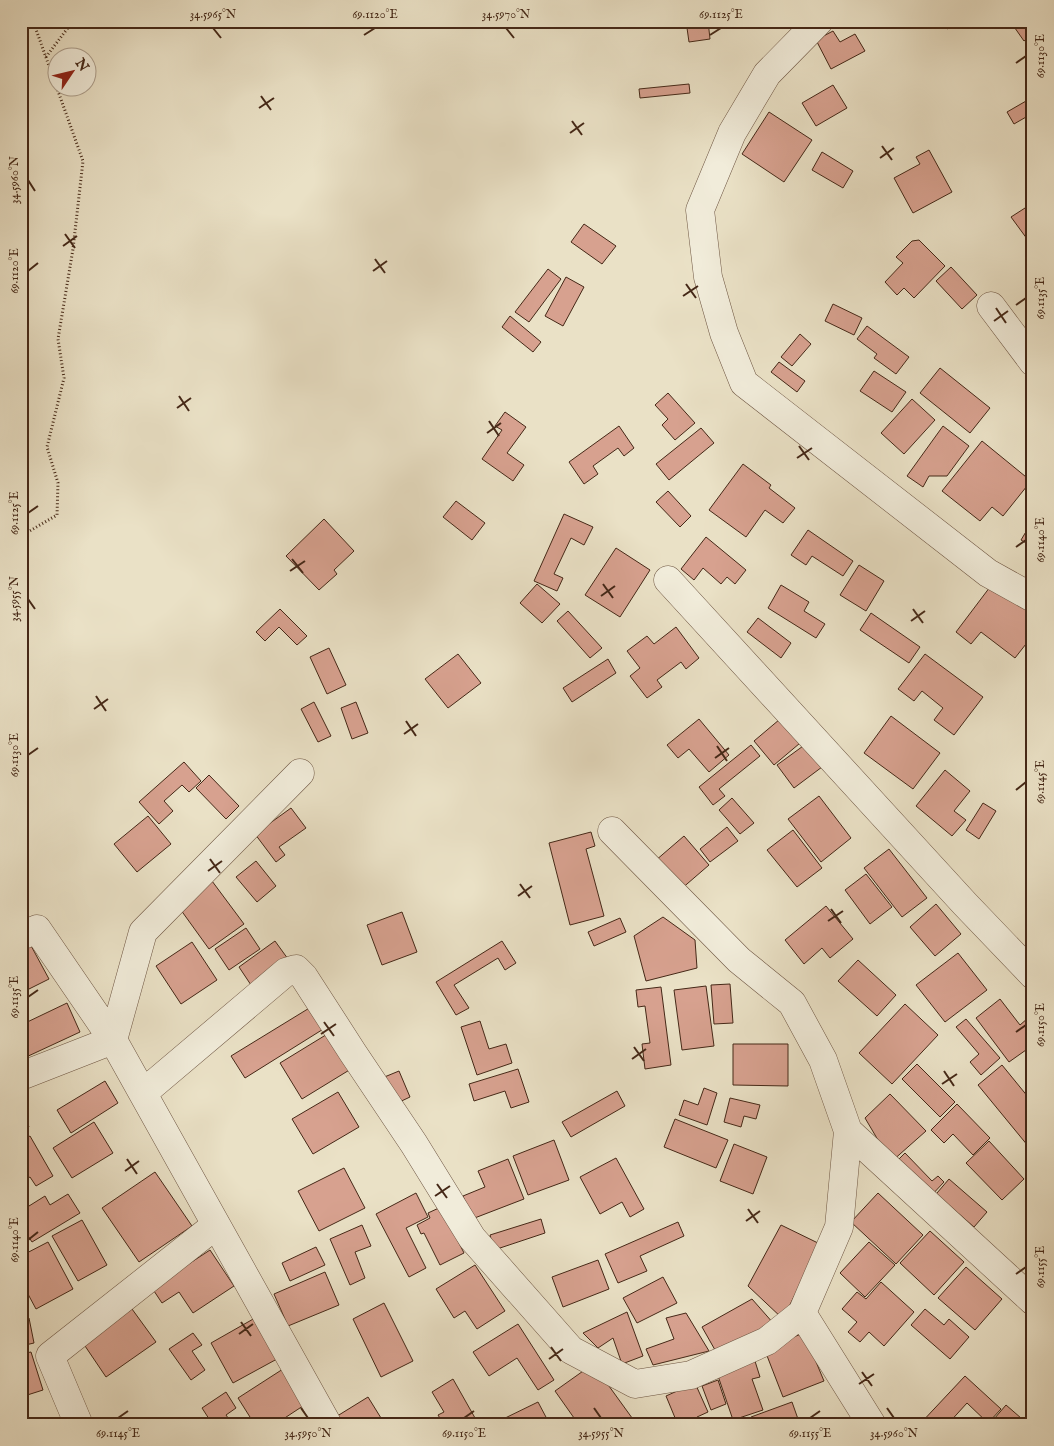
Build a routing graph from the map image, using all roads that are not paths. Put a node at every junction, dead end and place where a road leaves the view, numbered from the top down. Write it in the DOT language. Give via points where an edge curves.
graph roads {
  1 [pos="819,21"];
  2 [pos="991,306"];
  3 [pos="1033,362"];
  4 [pos="668,580"];
  5 [pos="1033,598"];
  6 [pos="300,773"];
  7 [pos="612,830"];
  8 [pos="21,936"];
  9 [pos="1033,975"];
  10 [pos="113,1040"];
  11 [pos="21,1076"];
  12 [pos="143,1093"];
  13 [pos="848,1131"];
  14 [pos="216,1225"];
  15 [pos="1033,1301"];
  16 [pos="802,1314"];
  17 [pos="79,1425"];
  18 [pos="328,1425"];
  19 [pos="872,1425"];
  1 -- 5 [label="street" via="767,74 732,133 700,210 708,277 724,333 744,383 988,573"];
  2 -- 3 [label="street"];
  4 -- 9 [label="street"];
  6 -- 10 [label="street" via="143,932"];
  7 -- 13 [label="street" via="739,960 792,1003 823,1060"];
  8 -- 10 [label="street" via="38,929"];
  10 -- 11 [label="street"];
  10 -- 12 [label="street"];
  12 -- 14 [label="street"];
  12 -- 16 [label="street" via="286,972 296,969 414,1144 472,1238 571,1350 635,1384 682,1377 767,1341"];
  13 -- 15 [label="street"];
  13 -- 16 [label="street" via="839,1226"];
  14 -- 17 [label="street" via="50,1356"];
  14 -- 18 [label="street"];
  16 -- 19 [label="street"];
}
